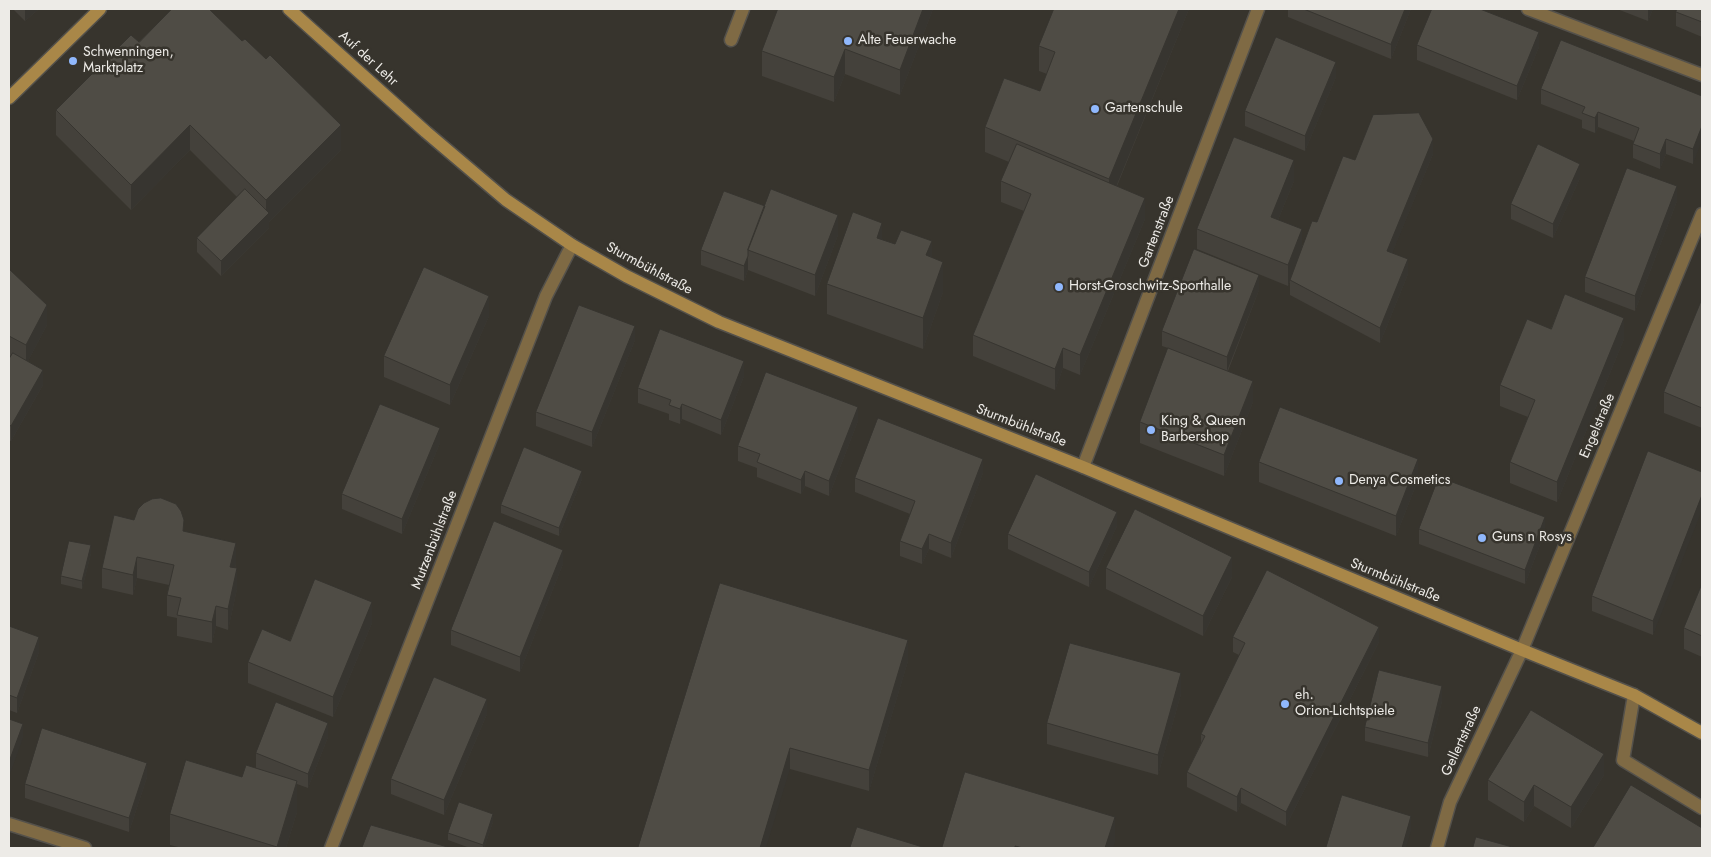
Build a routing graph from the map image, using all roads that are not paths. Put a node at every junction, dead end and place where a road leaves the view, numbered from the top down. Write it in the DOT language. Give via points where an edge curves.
graph roads {
  1 [pos="100,9"];
  2 [pos="289,9"];
  3 [pos="743,9"];
  4 [pos="1258,9"];
  5 [pos="1528,9"];
  6 [pos="731,40"];
  7 [pos="1702,75"];
  8 [pos="9,98"];
  9 [pos="426,132"];
  10 [pos="1702,214"];
  11 [pos="572,245"];
  12 [pos="1083,467"];
  13 [pos="1522,650"];
  14 [pos="1634,695"];
  15 [pos="1702,733"];
  16 [pos="1702,808"];
  17 [pos="9,824"];
  18 [pos="85,848"];
  19 [pos="331,848"];
  20 [pos="1438,848"];
  1 -- 8 [label="main road"];
  2 -- 9 [label="main road, Auf der Lehr"];
  3 -- 6 [label="street"];
  4 -- 12 [label="street, Gartenstraße"];
  5 -- 7 [label="street"];
  9 -- 11 [label="main road, Sturmbühlstraße" via="506,200"];
  10 -- 13 [label="street, Engelstraße"];
  11 -- 12 [label="main road, Sturmbühlstraße" via="719,322"];
  11 -- 19 [label="street, Mutzenbühlstraße" via="546,296"];
  12 -- 13 [label="main road, Sturmbühlstraße"];
  13 -- 14 [label="main road, Sturmbühlstraße"];
  13 -- 20 [label="street, Gellertstraße" via="1450,802"];
  14 -- 15 [label="main road, Sturmbühlstraße"];
  14 -- 16 [label="street" via="1624,760"];
  17 -- 18 [label="street"];
}
